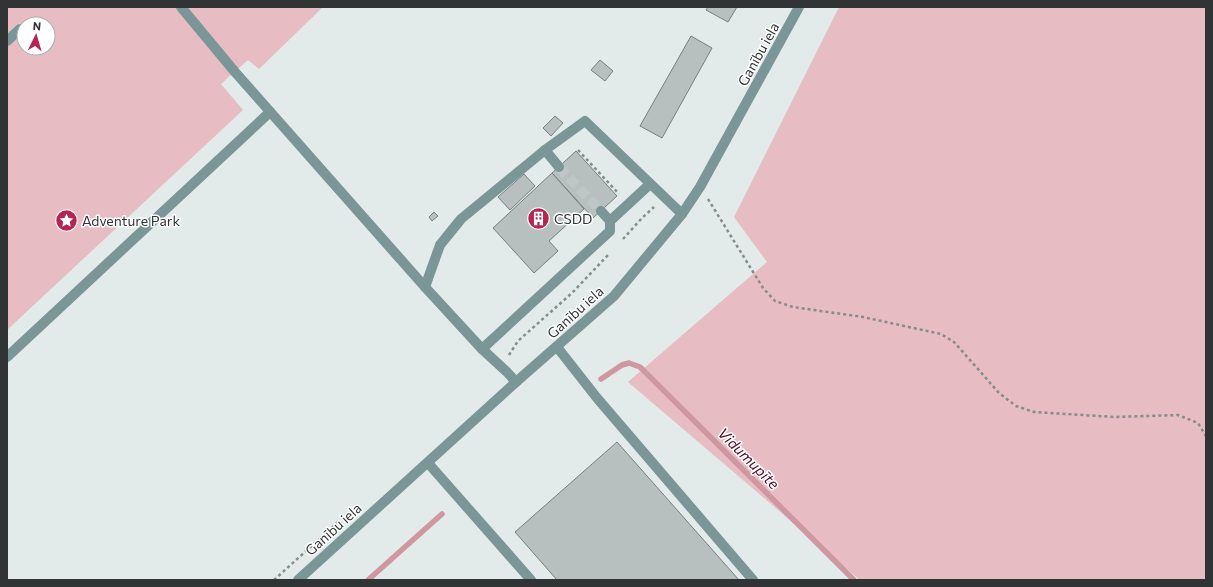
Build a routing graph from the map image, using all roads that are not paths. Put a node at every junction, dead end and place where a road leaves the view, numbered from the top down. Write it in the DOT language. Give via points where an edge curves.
graph roads {
  1 [pos="181,7"];
  2 [pos="799,7"];
  3 [pos="16,32"];
  4 [pos="7,40"];
  5 [pos="270,112"];
  6 [pos="544,150"];
  7 [pos="559,167"];
  8 [pos="650,184"];
  9 [pos="601,211"];
  10 [pos="682,214"];
  11 [pos="610,221"];
  12 [pos="425,288"];
  13 [pos="557,347"];
  14 [pos="482,349"];
  15 [pos="7,358"];
  16 [pos="516,382"];
  17 [pos="428,463"];
  18 [pos="298,580"];
  19 [pos="532,580"];
  20 [pos="753,580"];
  1 -- 5 [label="street"];
  2 -- 10 [label="street, Ganību iela" via="700,187"];
  3 -- 4 [label="street"];
  5 -- 12 [label="street"];
  5 -- 15 [label="street"];
  6 -- 7 [label="street"];
  6 -- 8 [label="street" via="585,121"];
  6 -- 12 [label="street" via="461,219 440,244"];
  8 -- 10 [label="street"];
  8 -- 11 [label="street"];
  9 -- 11 [label="street"];
  10 -- 13 [label="street, Ganību iela" via="614,296"];
  11 -- 14 [label="street" via="610,231"];
  12 -- 14 [label="street"];
  13 -- 16 [label="street, Ganību iela"];
  13 -- 20 [label="street" via="597,398"];
  14 -- 16 [label="street"];
  16 -- 17 [label="street, Ganību iela"];
  17 -- 18 [label="street, Ganību iela"];
  17 -- 19 [label="street"];
}
